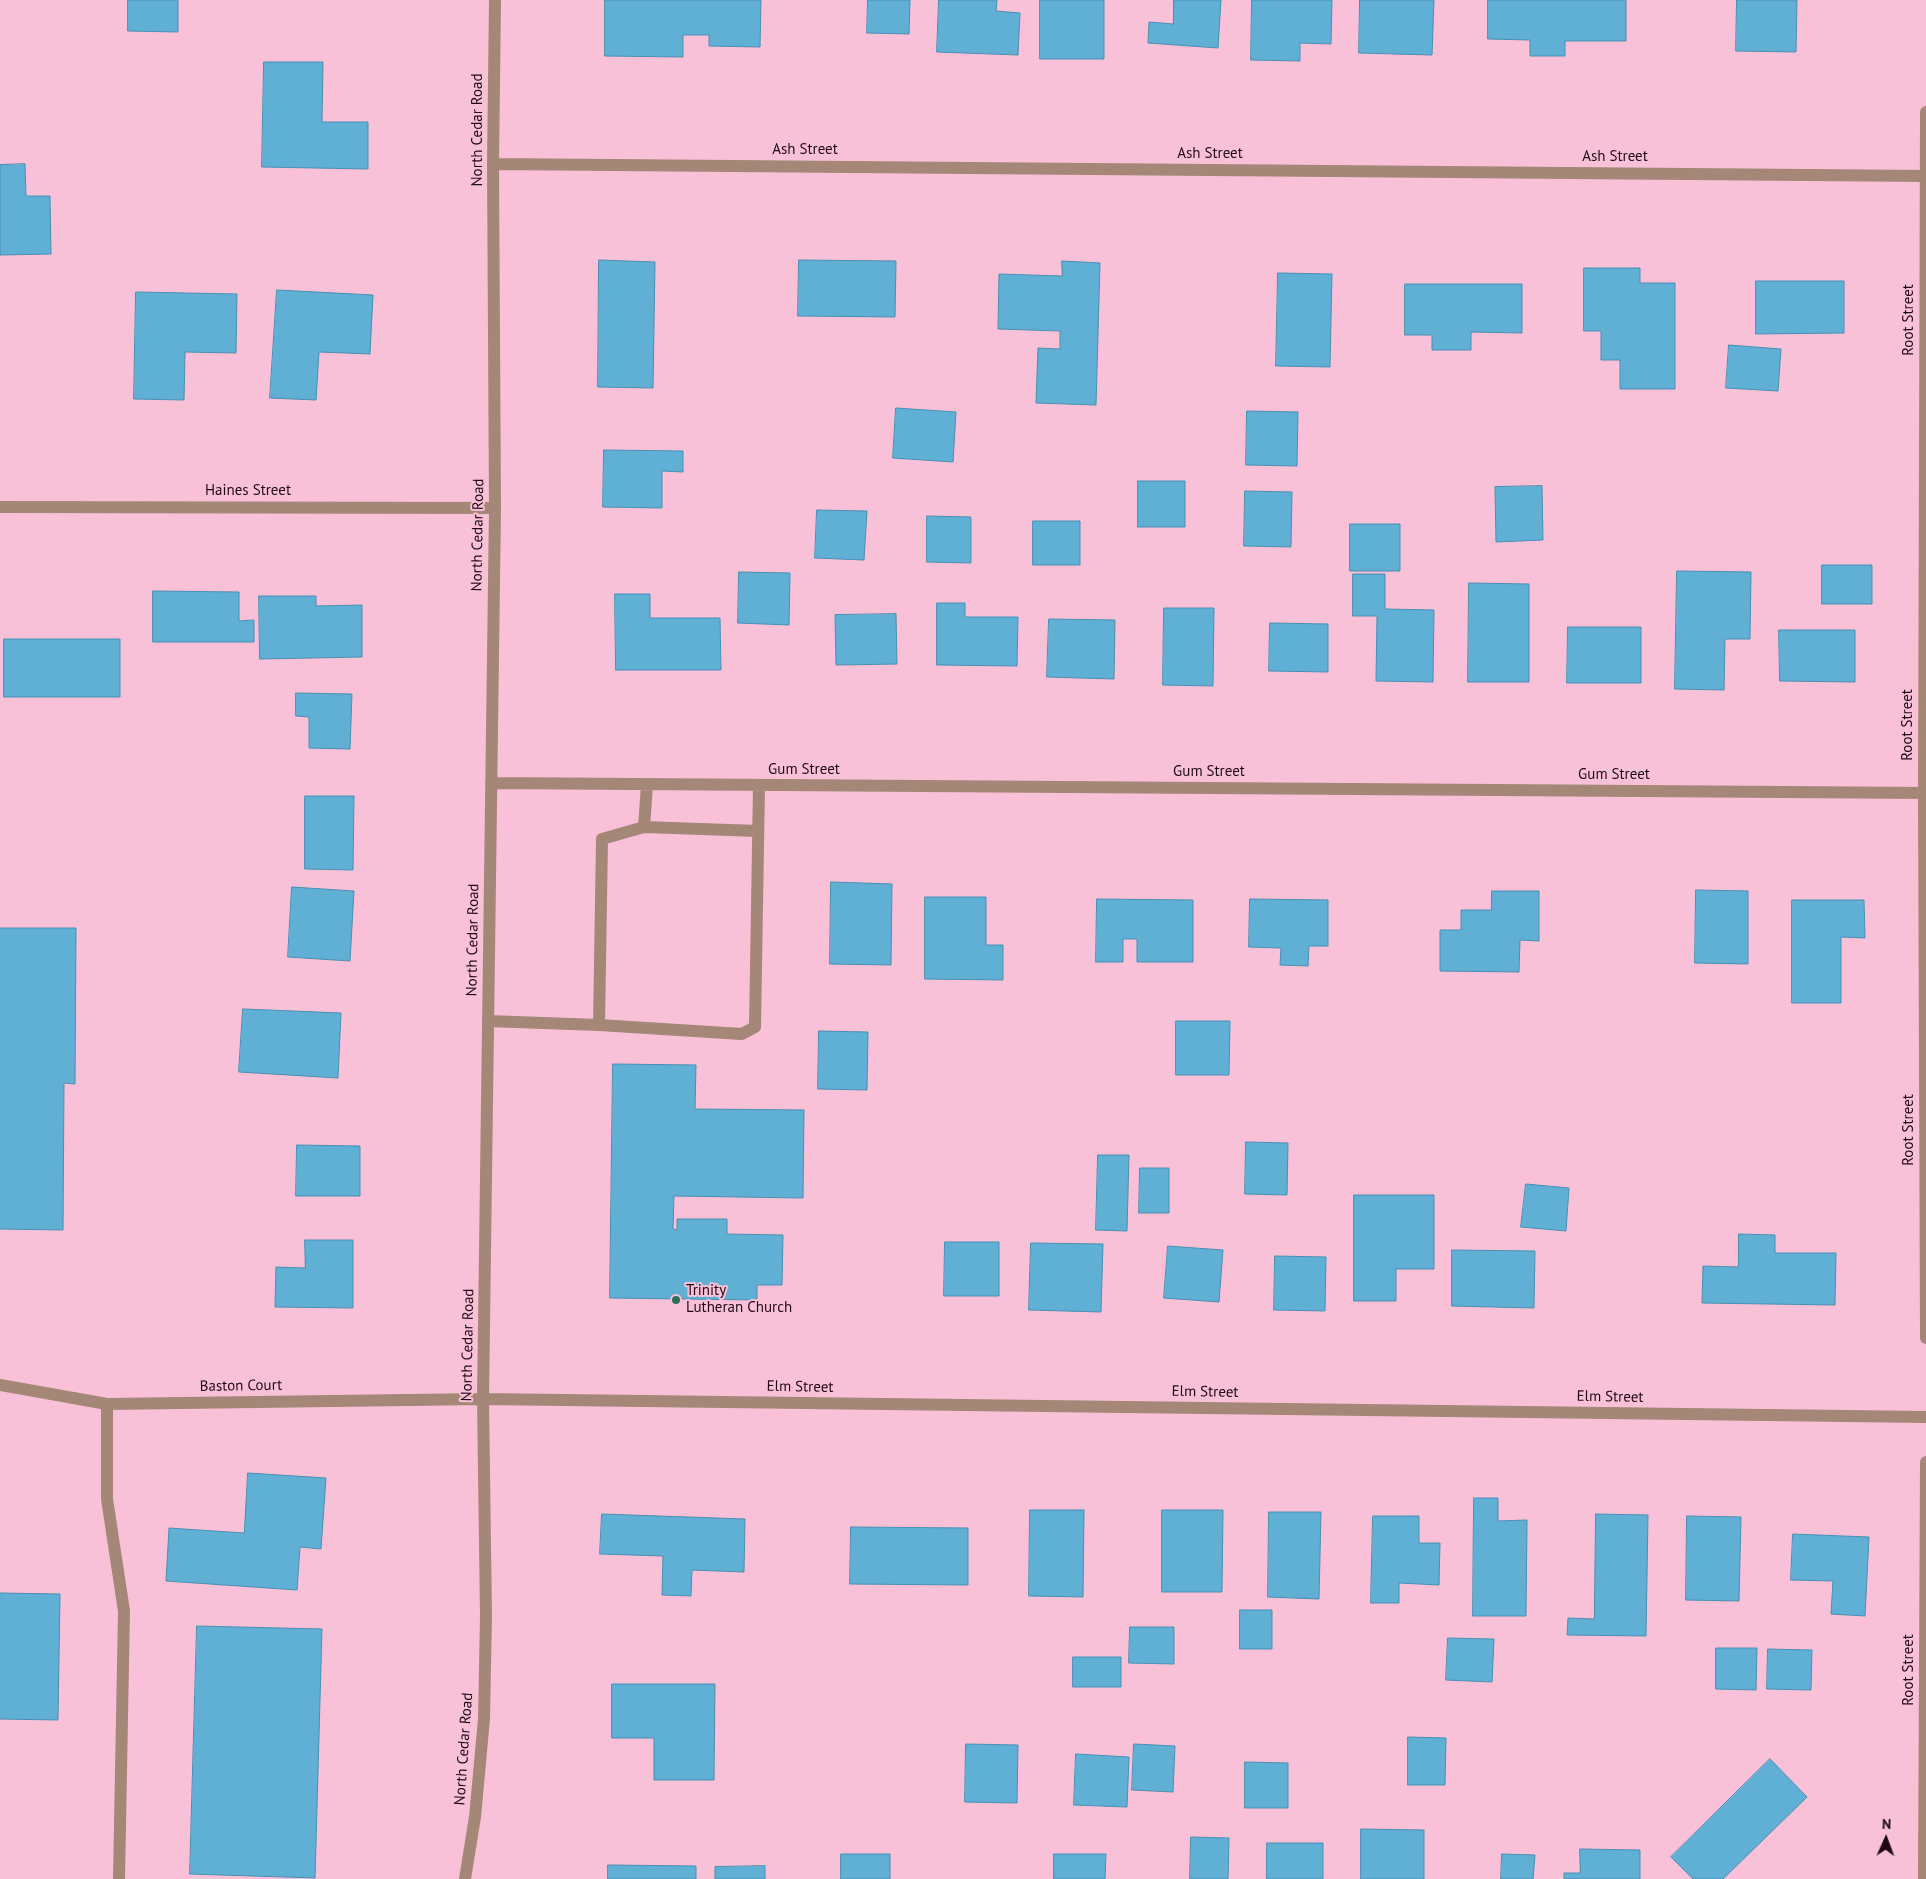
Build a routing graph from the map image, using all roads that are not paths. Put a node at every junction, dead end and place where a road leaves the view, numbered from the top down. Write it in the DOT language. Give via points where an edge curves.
graph roads {
  1 [pos="495,0"];
  2 [pos="1926,112"];
  3 [pos="493,164"];
  4 [pos="1926,176"];
  5 [pos="0,507"];
  6 [pos="495,508"];
  7 [pos="491,783"];
  8 [pos="648,785"];
  9 [pos="759,786"];
  10 [pos="1925,793"];
  11 [pos="644,827"];
  12 [pos="758,831"];
  13 [pos="488,1021"];
  14 [pos="599,1025"];
  15 [pos="1926,1338"];
  16 [pos="0,1385"];
  17 [pos="483,1399"];
  18 [pos="107,1404"];
  19 [pos="1926,1417"];
  20 [pos="1926,1462"];
  21 [pos="119,1879"];
  22 [pos="465,1879"];
  23 [pos="1924,1879"];
  1 -- 3 [label="street, North Cedar Road"];
  2 -- 4 [label="street, Root Street"];
  3 -- 4 [label="street, Ash Street"];
  3 -- 6 [label="street, North Cedar Road"];
  4 -- 10 [label="street, Root Street"];
  5 -- 6 [label="street, Haines Street"];
  6 -- 7 [label="street, North Cedar Road"];
  7 -- 8 [label="street, Gum Street"];
  7 -- 13 [label="street, North Cedar Road"];
  8 -- 9 [label="street, Gum Street"];
  8 -- 11 [label="street"];
  9 -- 10 [label="street, Gum Street"];
  9 -- 12 [label="street"];
  10 -- 15 [label="street, Root Street"];
  11 -- 12 [label="street"];
  11 -- 14 [label="street" via="602,839"];
  12 -- 14 [label="street" via="755,1027 742,1034"];
  13 -- 14 [label="street"];
  13 -- 17 [label="street, North Cedar Road"];
  16 -- 18 [label="street, Baston Court"];
  17 -- 18 [label="street, Baston Court"];
  17 -- 19 [label="street, Elm Street"];
  17 -- 22 [label="street, North Cedar Road" via="484,1719 476,1817"];
  18 -- 21 [label="street" via="107,1499 124,1611"];
  20 -- 23 [label="street, Root Street"];
}
